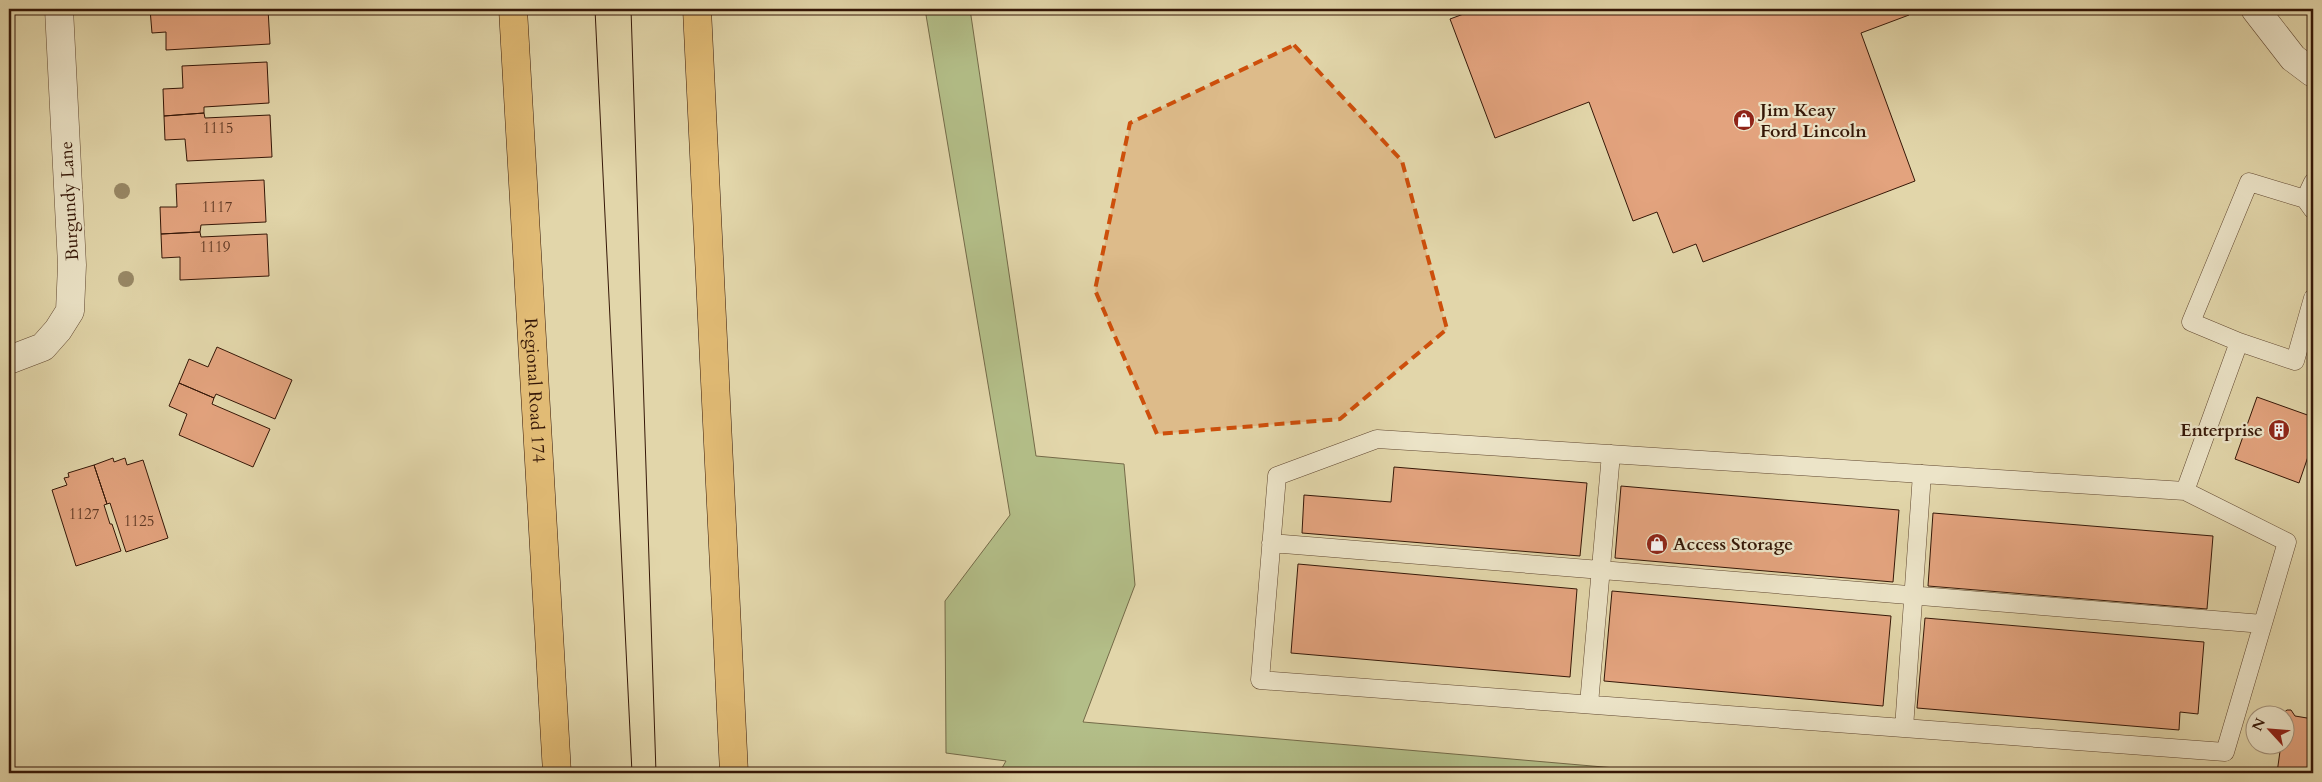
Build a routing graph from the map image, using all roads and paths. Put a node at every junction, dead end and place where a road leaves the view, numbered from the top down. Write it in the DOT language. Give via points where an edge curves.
graph roads {
  1 [pos="59,9"];
  2 [pos="512,9"];
  3 [pos="698,9"];
  4 [pos="2255,9"];
  5 [pos="2313,73"];
  6 [pos="2313,182"];
  7 [pos="2309,205"];
  8 [pos="2313,298"];
  9 [pos="2239,342"];
  10 [pos="9,360"];
  11 [pos="1611,454"];
  12 [pos="1922,474"];
  13 [pos="2185,491"];
  14 [pos="1271,543"];
  15 [pos="1601,570"];
  16 [pos="1912,596"];
  17 [pos="2263,624"];
  18 [pos="1589,704"];
  19 [pos="1904,728"];
  20 [pos="557,773"];
  21 [pos="734,773"];
  1 -- 10 [label="street, Burgundy Lane" via="72,265 70,311 43,347"];
  2 -- 20 [label="highway, Regional Road 174"];
  3 -- 21 [label="highway"];
  4 -- 5 [label="street" via="2293,58"];
  6 -- 7 [label="lane"];
  7 -- 9 [label="lane" via="2249,182 2191,322"];
  8 -- 9 [label="lane" via="2295,361"];
  9 -- 13 [label="lane"];
  11 -- 12 [label="lane"];
  11 -- 14 [label="lane" via="1377,439 1277,476"];
  11 -- 15 [label="lane"];
  12 -- 13 [label="lane"];
  12 -- 16 [label="lane"];
  13 -- 17 [label="lane" via="2287,542"];
  14 -- 15 [label="lane"];
  14 -- 18 [label="lane" via="1260,680"];
  15 -- 16 [label="lane"];
  15 -- 18 [label="lane"];
  16 -- 17 [label="lane"];
  16 -- 19 [label="lane"];
  17 -- 19 [label="lane" via="2225,752"];
  18 -- 19 [label="lane"];
}
